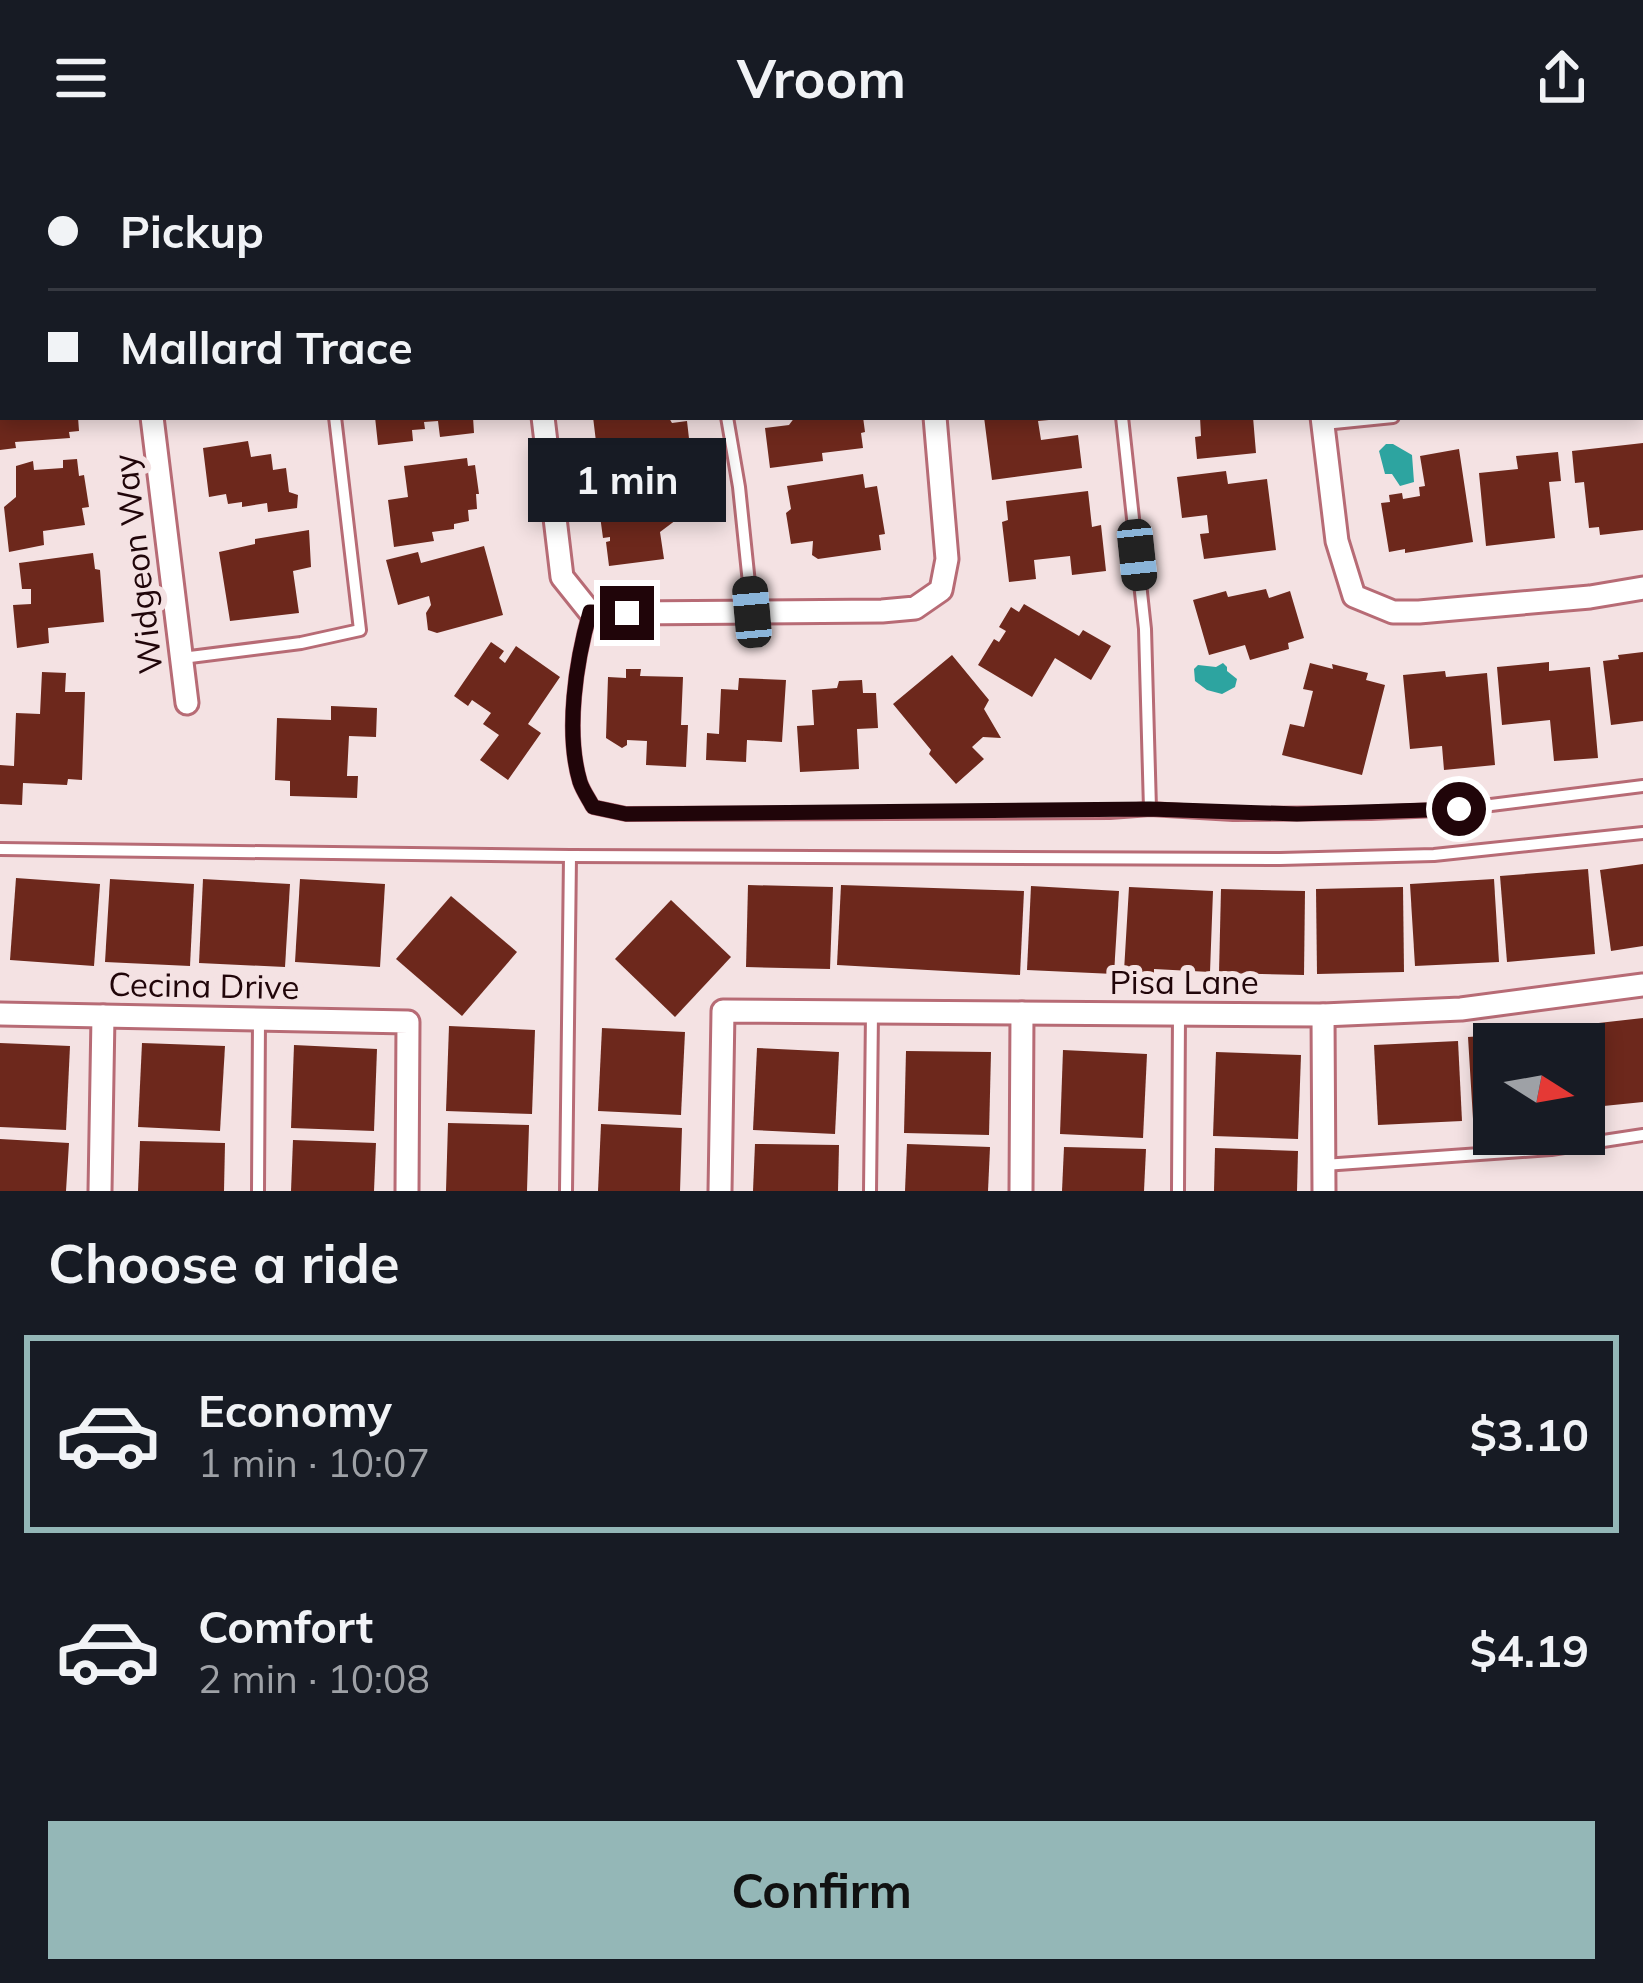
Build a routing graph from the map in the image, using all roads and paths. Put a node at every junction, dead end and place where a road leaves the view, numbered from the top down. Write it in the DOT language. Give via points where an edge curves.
graph roads {
  1 [pos="152,420"];
  2 [pos="335,420"];
  3 [pos="543,420"];
  4 [pos="728,420"];
  5 [pos="935,420"];
  6 [pos="1122,420"];
  7 [pos="1322,420"];
  8 [pos="1643,588"];
  9 [pos="590,612"];
  10 [pos="752,612"];
  11 [pos="182,658"];
  12 [pos="187,704"];
  13 [pos="1643,786"];
  14 [pos="1150,809"];
  15 [pos="1643,833"];
  16 [pos="0,849"];
  17 [pos="570,856"];
  18 [pos="1643,985"];
  19 [pos="872,1012"];
  20 [pos="1022,1013"];
  21 [pos="0,1014"];
  22 [pos="1179,1014"];
  23 [pos="1323,1015"];
  24 [pos="103,1016"];
  25 [pos="259,1019"];
  26 [pos="1643,1135"];
  27 [pos="1324,1165"];
  28 [pos="100,1191"];
  29 [pos="258,1191"];
  30 [pos="407,1191"];
  31 [pos="566,1191"];
  32 [pos="720,1191"];
  33 [pos="870,1191"];
  34 [pos="1022,1191"];
  35 [pos="1178,1191"];
  36 [pos="1324,1191"];
  1 -- 11 [label="street, Widgeon Way"];
  2 -- 11 [label="lane" via="360,631"];
  3 -- 9 [label="street" via="562,577"];
  4 -- 10 [label="lane"];
  5 -- 10 [label="street" via="946,559 940,590 915,608"];
  6 -- 14 [label="lane" via="1144,629"];
  7 -- 8 [label="street" via="1337,541 1354,596 1393,612 1419,612"];
  9 -- 10 [label="street"];
  9 -- 14 [label="lane" via="574,709 580,784 593,807 626,814"];
  11 -- 12 [label="street, Widgeon Way"];
  13 -- 14 [label="lane" via="1393,812"];
  15 -- 17 [label="lane" via="1434,855 1280,859"];
  16 -- 17 [label="lane"];
  17 -- 31 [label="lane"];
  18 -- 23 [label="street, Pisa Lane" via="1461,1009"];
  19 -- 20 [label="street, Pisa Lane"];
  19 -- 32 [label="street, Pisa Lane" via="723,1011"];
  19 -- 33 [label="lane"];
  20 -- 22 [label="street, Pisa Lane"];
  20 -- 34 [label="street"];
  21 -- 24 [label="street, Cecina Drive"];
  22 -- 23 [label="street, Pisa Lane"];
  22 -- 35 [label="lane"];
  23 -- 27 [label="street"];
  24 -- 25 [label="street, Cecina Drive"];
  24 -- 28 [label="street"];
  25 -- 29 [label="lane"];
  25 -- 30 [label="street, Cecina Drive" via="408,1022"];
  26 -- 27 [label="lane"];
  27 -- 36 [label="street"];
}
